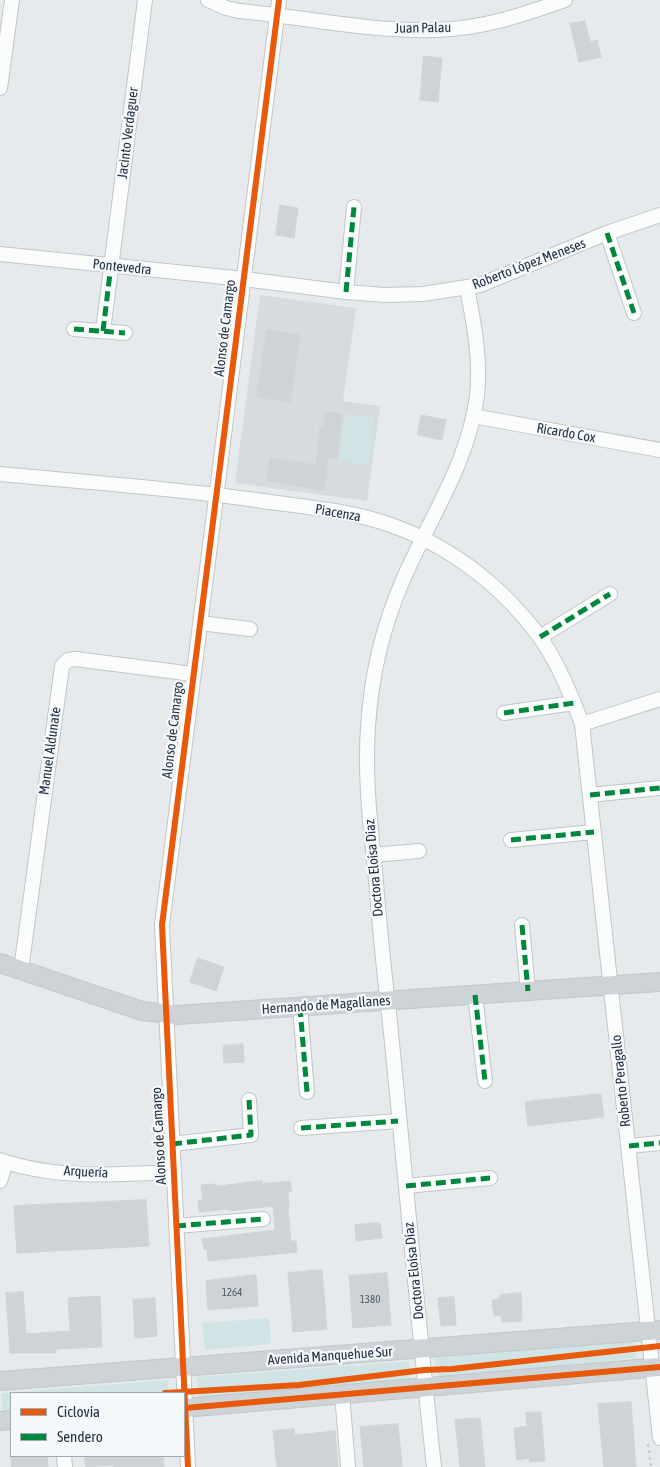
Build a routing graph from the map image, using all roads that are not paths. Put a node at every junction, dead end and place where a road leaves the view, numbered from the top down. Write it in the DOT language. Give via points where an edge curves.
graph roads {
  1 [pos="12,0"];
  2 [pos="145,0"];
  3 [pos="208,0"];
  4 [pos="279,0"];
  5 [pos="565,0"];
  6 [pos="278,15"];
  7 [pos="0,88"];
  8 [pos="354,207"];
  9 [pos="660,215"];
  10 [pos="608,233"];
  11 [pos="0,254"];
  12 [pos="111,265"];
  13 [pos="244,280"];
  14 [pos="467,288"];
  15 [pos="346,292"];
  16 [pos="634,313"];
  17 [pos="74,329"];
  18 [pos="103,331"];
  19 [pos="125,333"];
  20 [pos="473,416"];
  21 [pos="660,450"];
  22 [pos="0,474"];
  23 [pos="217,495"];
  24 [pos="424,538"];
  25 [pos="610,594"];
  26 [pos="200,622"];
  27 [pos="250,629"];
  28 [pos="540,637"];
  29 [pos="193,674"];
  30 [pos="660,699"];
  31 [pos="574,703"];
  32 [pos="504,712"];
  33 [pos="582,724"];
  34 [pos="660,788"];
  35 [pos="590,795"];
  36 [pos="594,832"];
  37 [pos="511,840"];
  38 [pos="419,851"];
  39 [pos="373,855"];
  40 [pos="522,925"];
  41 [pos="0,963"];
  42 [pos="21,970"];
  43 [pos="660,982"];
  44 [pos="611,985"];
  45 [pos="528,991"];
  46 [pos="476,995"];
  47 [pos="387,1001"];
  48 [pos="300,1007"];
  49 [pos="165,1014"];
  50 [pos="485,1080"];
  51 [pos="307,1092"];
  52 [pos="249,1100"];
  53 [pos="398,1121"];
  54 [pos="301,1128"];
  55 [pos="660,1143"];
  56 [pos="172,1144"];
  57 [pos="628,1146"];
  58 [pos="3,1161"];
  59 [pos="173,1172"];
  60 [pos="490,1178"];
  61 [pos="0,1181"];
  62 [pos="406,1186"];
  63 [pos="263,1219"];
  64 [pos="176,1226"];
  65 [pos="654,1330"];
  66 [pos="422,1349"];
  67 [pos="183,1367"];
  68 [pos="656,1367"];
  69 [pos="0,1381"];
  70 [pos="425,1387"];
  71 [pos="184,1392"];
  72 [pos="342,1394"];
  73 [pos="185,1408"];
  74 [pos="185,1423"];
  75 [pos="660,1438"];
  76 [pos="188,1467"];
  77 [pos="348,1467"];
  78 [pos="434,1467"];
  1 -- 7 [label="street"];
  2 -- 12 [label="street, Jacinto Verdaguer"];
  3 -- 6 [label="street, Juan Palau" via="226,8"];
  4 -- 6 [label="street, Alonso de Camargo"];
  5 -- 6 [label="street, Juan Palau" via="509,19 436,30 391,29"];
  6 -- 13 [label="street, Alonso de Camargo"];
  8 -- 15 [label="street"];
  9 -- 10 [label="street, Roberto López Meneses"];
  10 -- 14 [label="street, Roberto López Meneses"];
  10 -- 16 [label="street"];
  11 -- 12 [label="street, Pontevedra"];
  12 -- 13 [label="street, Pontevedra"];
  12 -- 18 [label="street, Jacinto Verdaguer"];
  13 -- 15 [label="street, Roberto López Meneses"];
  13 -- 23 [label="street, Alonso de Camargo"];
  14 -- 15 [label="street, Roberto López Meneses" via="404,295"];
  14 -- 20 [label="street, Doctora Eloísa Díaz" via="477,338 477,396"];
  17 -- 18 [label="street"];
  18 -- 19 [label="street"];
  20 -- 21 [label="street, Ricardo Cox"];
  20 -- 24 [label="street, Doctora Eloísa Díaz" via="454,477"];
  22 -- 23 [label="street, Piacenza"];
  23 -- 24 [label="street, Piacenza" via="359,516"];
  23 -- 26 [label="street, Alonso de Camargo"];
  24 -- 28 [label="street, Piacenza" via="487,580"];
  24 -- 39 [label="street, Doctora Eloísa Díaz" via="403,580 388,621 372,687 367,784"];
  25 -- 28 [label="street"];
  26 -- 27 [label="street"];
  26 -- 29 [label="street, Alonso de Camargo"];
  28 -- 31 [label="street, Piacenza" via="559,668"];
  29 -- 42 [label="street, Manuel Aldunate" via="75,659 62,666"];
  29 -- 49 [label="street, Alonso de Camargo" via="162,925"];
  30 -- 33 [label="street"];
  31 -- 32 [label="street"];
  31 -- 33 [label="street, Piacenza"];
  33 -- 35 [label="street, Roberto Peragallo"];
  34 -- 35 [label="street"];
  35 -- 36 [label="street, Roberto Peragallo"];
  36 -- 37 [label="street"];
  36 -- 44 [label="street, Roberto Peragallo"];
  38 -- 39 [label="street"];
  39 -- 47 [label="street, Doctora Eloísa Díaz"];
  40 -- 45 [label="street"];
  41 -- 42 [label="main road, Hernando de Magallanes"];
  42 -- 49 [label="main road, Hernando de Magallanes" via="142,1011"];
  43 -- 44 [label="main road, Hernando de Magallanes"];
  44 -- 45 [label="main road, Hernando de Magallanes"];
  44 -- 57 [label="street, Roberto Peragallo"];
  45 -- 46 [label="main road, Hernando de Magallanes"];
  46 -- 47 [label="main road, Hernando de Magallanes"];
  46 -- 50 [label="street"];
  47 -- 48 [label="main road, Hernando de Magallanes"];
  47 -- 53 [label="street, Doctora Eloísa Díaz"];
  48 -- 49 [label="main road, Hernando de Magallanes"];
  48 -- 51 [label="street"];
  49 -- 56 [label="street, Alonso de Camargo"];
  52 -- 56 [label="street" via="251,1135"];
  53 -- 54 [label="street"];
  53 -- 62 [label="street, Doctora Eloísa Díaz"];
  55 -- 57 [label="street"];
  56 -- 59 [label="street, Alonso de Camargo"];
  57 -- 65 [label="street, Roberto Peragallo"];
  58 -- 59 [label="street, Arquería" via="87,1175"];
  58 -- 61 [label="street"];
  59 -- 64 [label="street, Alonso de Camargo"];
  60 -- 62 [label="street"];
  62 -- 66 [label="street, Doctora Eloísa Díaz"];
  63 -- 64 [label="street"];
  64 -- 67 [label="street, Alonso de Camargo"];
  65 -- 66 [label="main road, Avenida Manquehue Sur"];
  65 -- 68 [label="street, Roberto Peragallo"];
  66 -- 67 [label="main road, Avenida Manquehue Sur"];
  66 -- 70 [label="street, Doctora Eloísa Díaz"];
  67 -- 69 [label="main road, Avenida Manquehue Sur"];
  67 -- 71 [label="street, Alonso de Camargo"];
  68 -- 70 [label="main road"];
  68 -- 75 [label="street, Roberto Peragallo"];
  70 -- 72 [label="main road"];
  70 -- 78 [label="street, Doctora Eloísa Díaz"];
  72 -- 73 [label="main road"];
  72 -- 77 [label="street"];
  74 -- 76 [label="street, Alonso de Camargo"];
}
